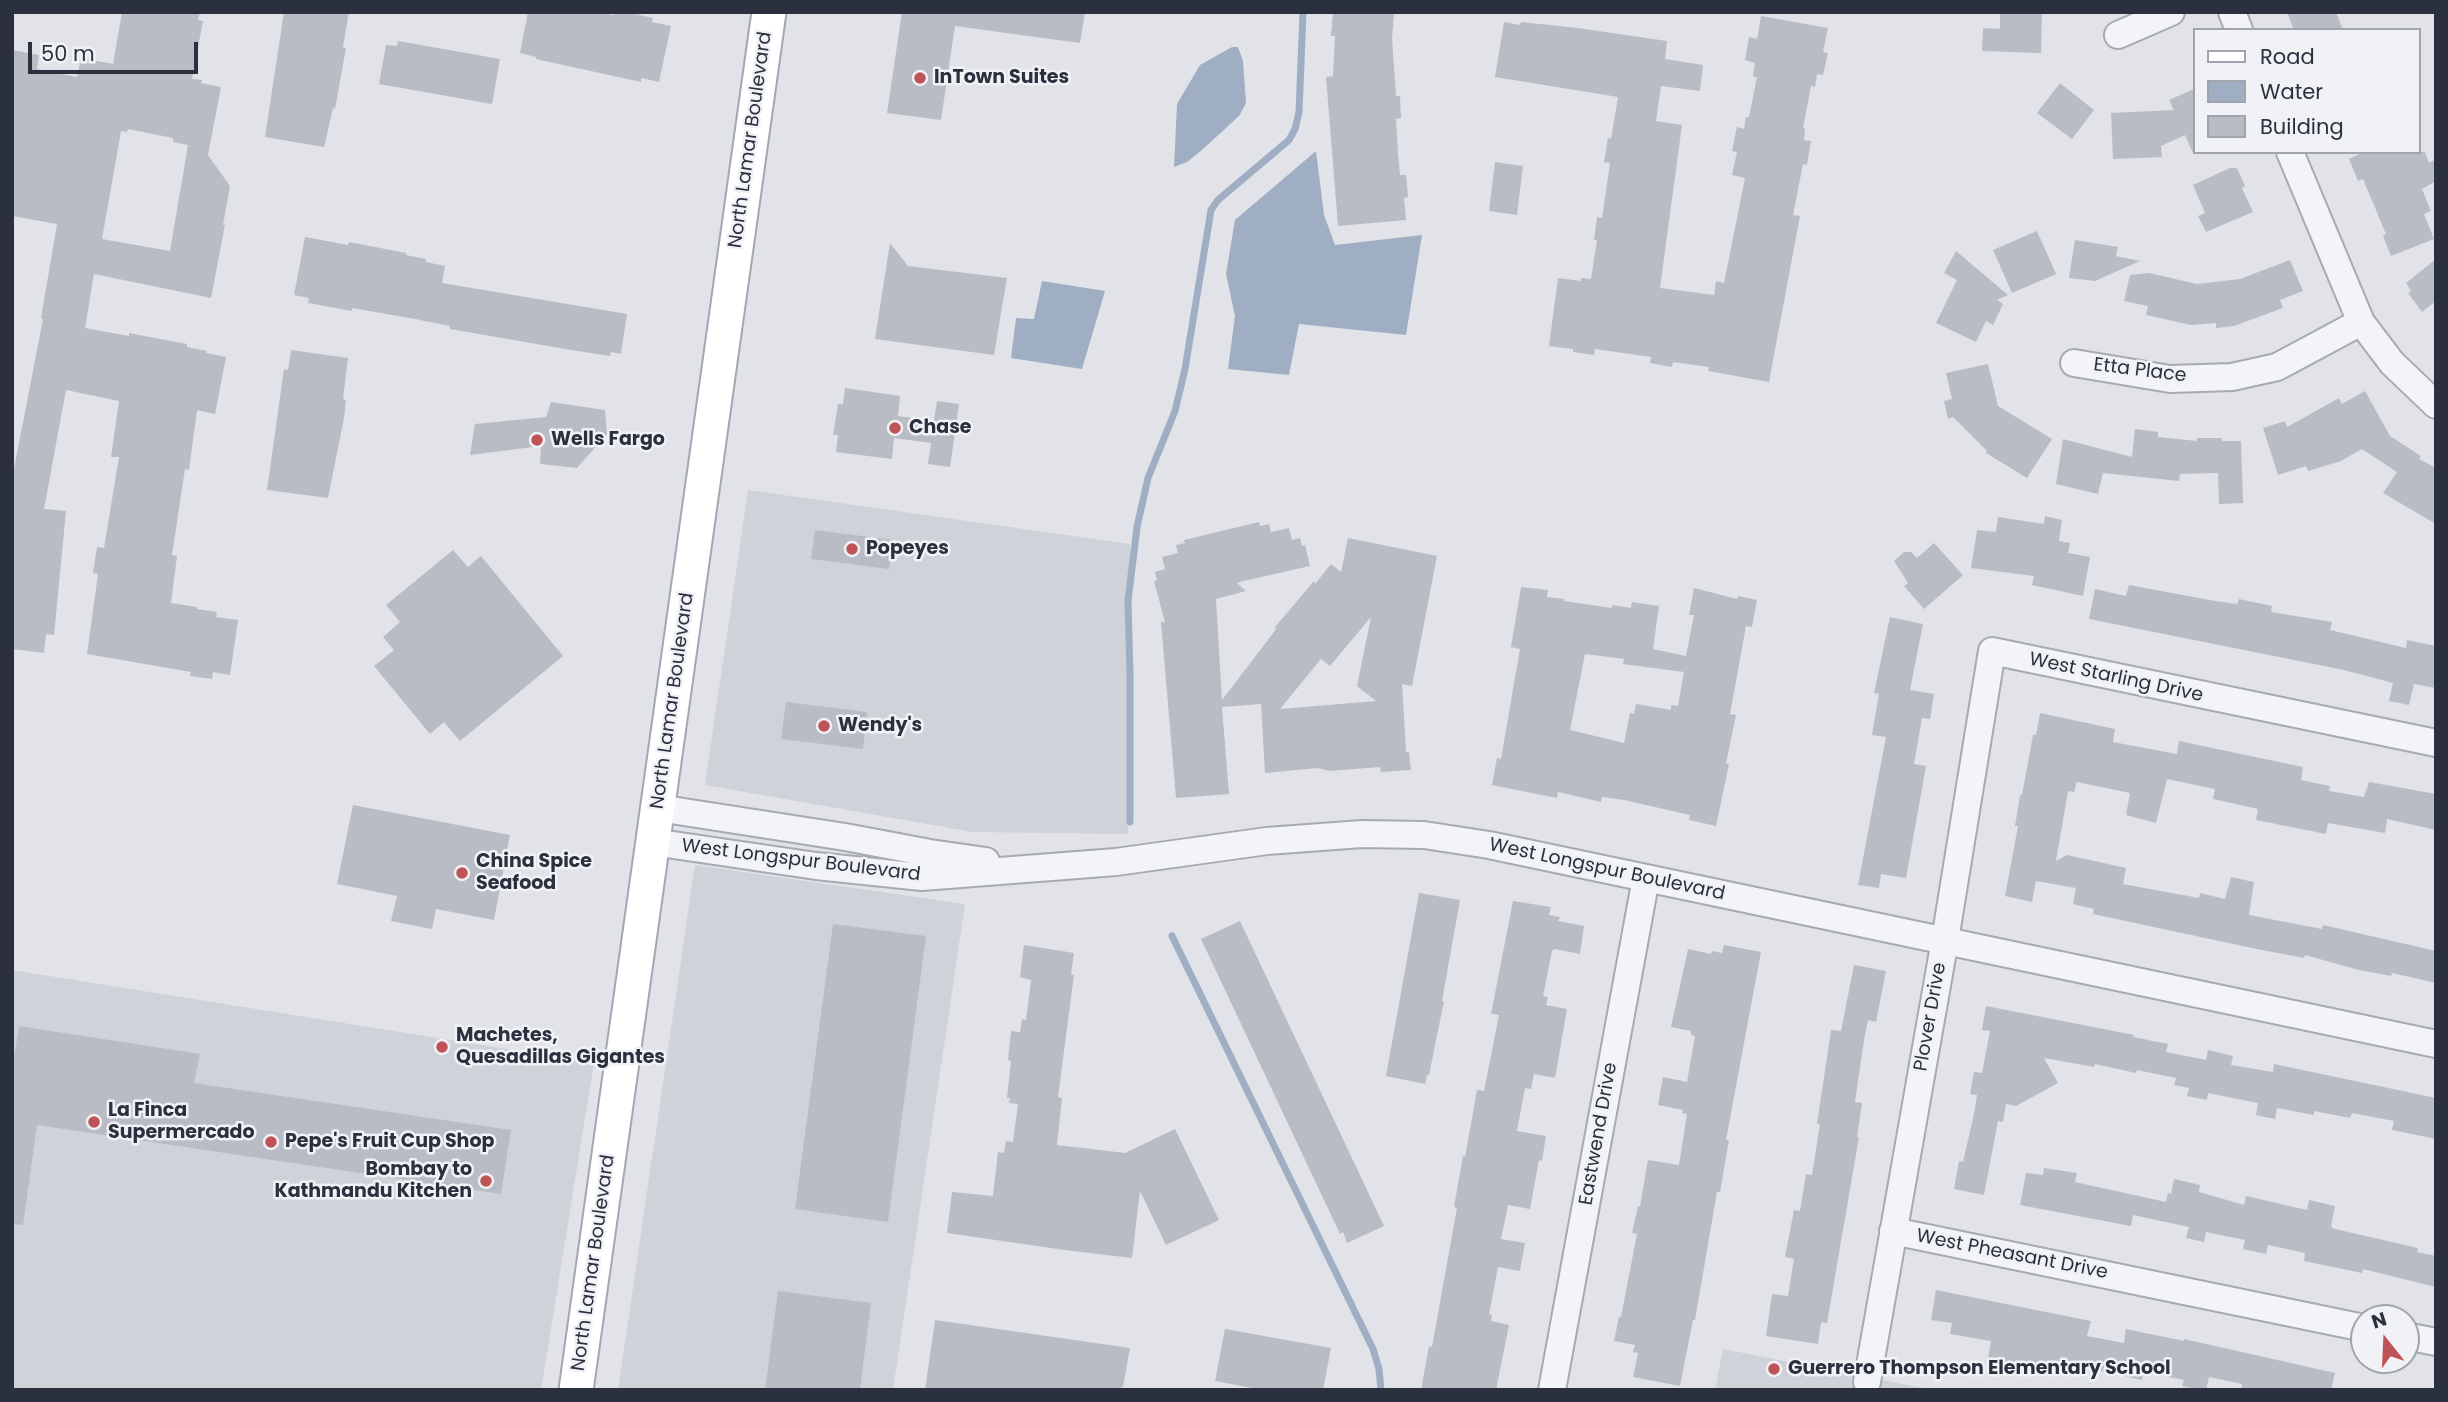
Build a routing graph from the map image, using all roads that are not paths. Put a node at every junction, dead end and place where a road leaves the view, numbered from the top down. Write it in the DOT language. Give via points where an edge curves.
graph roads {
  1 [pos="769,12"];
  2 [pos="2171,12"];
  3 [pos="2118,35"];
  4 [pos="2291,154"];
  5 [pos="2361,322"];
  6 [pos="2074,363"];
  7 [pos="2436,405"];
  8 [pos="1992,651"];
  9 [pos="2436,743"];
  10 [pos="658,808"];
  11 [pos="653,842"];
  12 [pos="1032,868"];
  13 [pos="1646,878"];
  14 [pos="1945,940"];
  15 [pos="2436,1044"];
  16 [pos="1894,1231"];
  17 [pos="2350,1325"];
  18 [pos="1867,1382"];
  19 [pos="576,1390"];
  20 [pos="1552,1390"];
  1 -- 10 [label="main road, North Lamar Boulevard"];
  2 -- 3 [label="street"];
  4 -- 5 [label="street"];
  5 -- 6 [label="street, Etta Place" via="2277,367 2232,377 2170,379"];
  5 -- 7 [label="street" via="2392,363"];
  8 -- 9 [label="street, West Starling Drive"];
  8 -- 14 [label="street, Plover Drive"];
  10 -- 11 [label="main road, North Lamar Boulevard"];
  10 -- 12 [label="street, West Longspur Boulevard"];
  11 -- 12 [label="street, West Longspur Boulevard" via="922,877"];
  11 -- 19 [label="main road, North Lamar Boulevard"];
  12 -- 13 [label="street, West Longspur Boulevard" via="1177,855 1267,841 1424,835"];
  13 -- 14 [label="street, West Longspur Boulevard"];
  13 -- 20 [label="street, Eastwend Drive"];
  14 -- 15 [label="street, West Longspur Boulevard"];
  14 -- 16 [label="street, Plover Drive"];
  16 -- 17 [label="street, West Pheasant Drive"];
  16 -- 18 [label="street, Plover Drive"];
}
